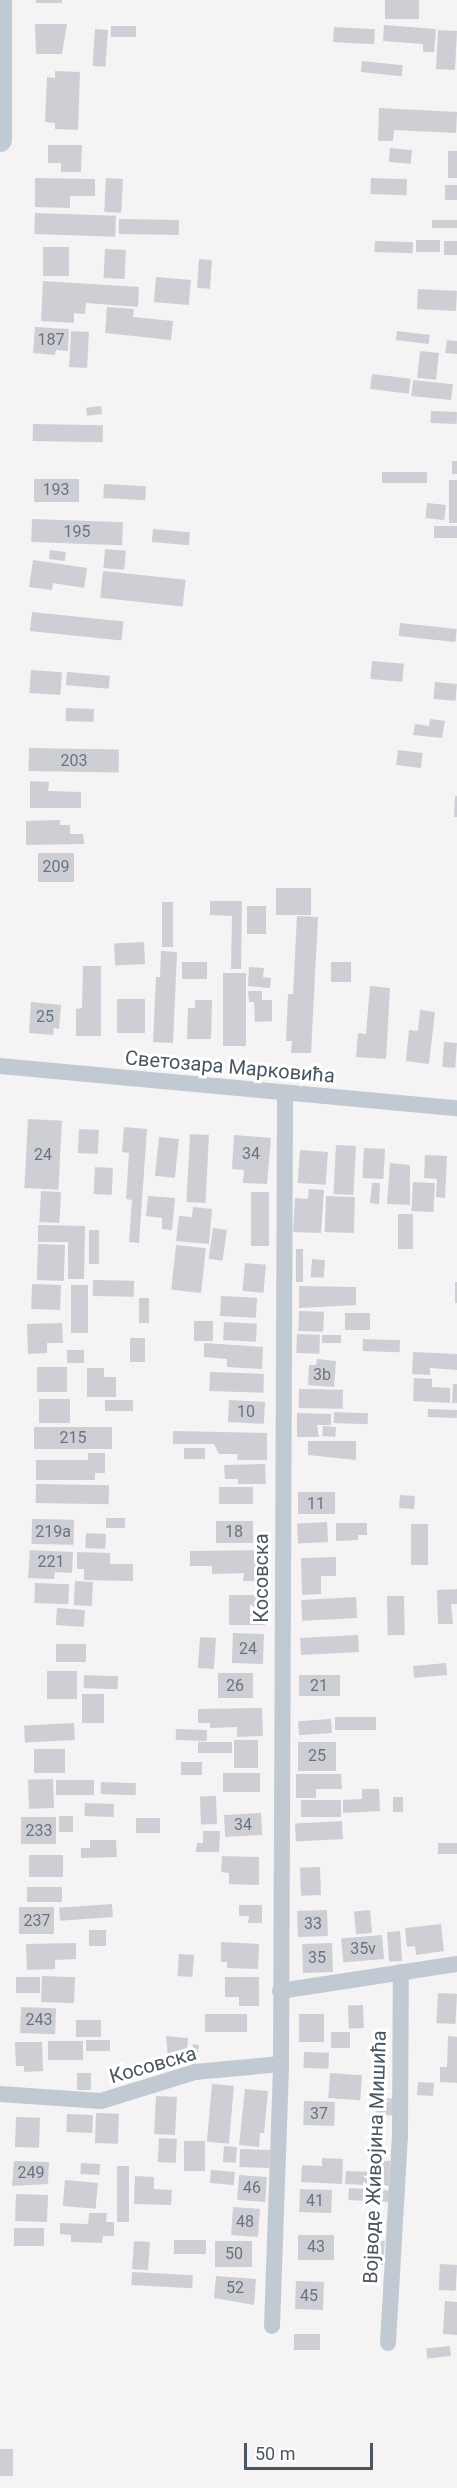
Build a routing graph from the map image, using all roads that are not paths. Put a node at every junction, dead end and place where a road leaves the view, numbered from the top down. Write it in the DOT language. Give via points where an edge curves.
graph roads {
  1 [pos="0,0"];
  2 [pos="0,140"];
  3 [pos="0,1066"];
  4 [pos="285,1094"];
  5 [pos="457,1108"];
  6 [pos="457,1964"];
  7 [pos="401,1972"];
  8 [pos="280,1991"];
  9 [pos="280,2064"];
  10 [pos="0,2094"];
  11 [pos="272,2326"];
  12 [pos="388,2343"];
  1 -- 2 [label="street"];
  3 -- 4 [label="street, Светозара Марковића"];
  4 -- 5 [label="street, Светозара Марковића"];
  4 -- 8 [label="street, Косовска"];
  6 -- 7 [label="street"];
  7 -- 8 [label="street"];
  7 -- 12 [label="street, Војводе Живојина Мишића" via="400,2136"];
  8 -- 9 [label="street, Косовска"];
  9 -- 10 [label="street, Косовска" via="195,2072 101,2101"];
  9 -- 11 [label="street, Косовска"];
}
